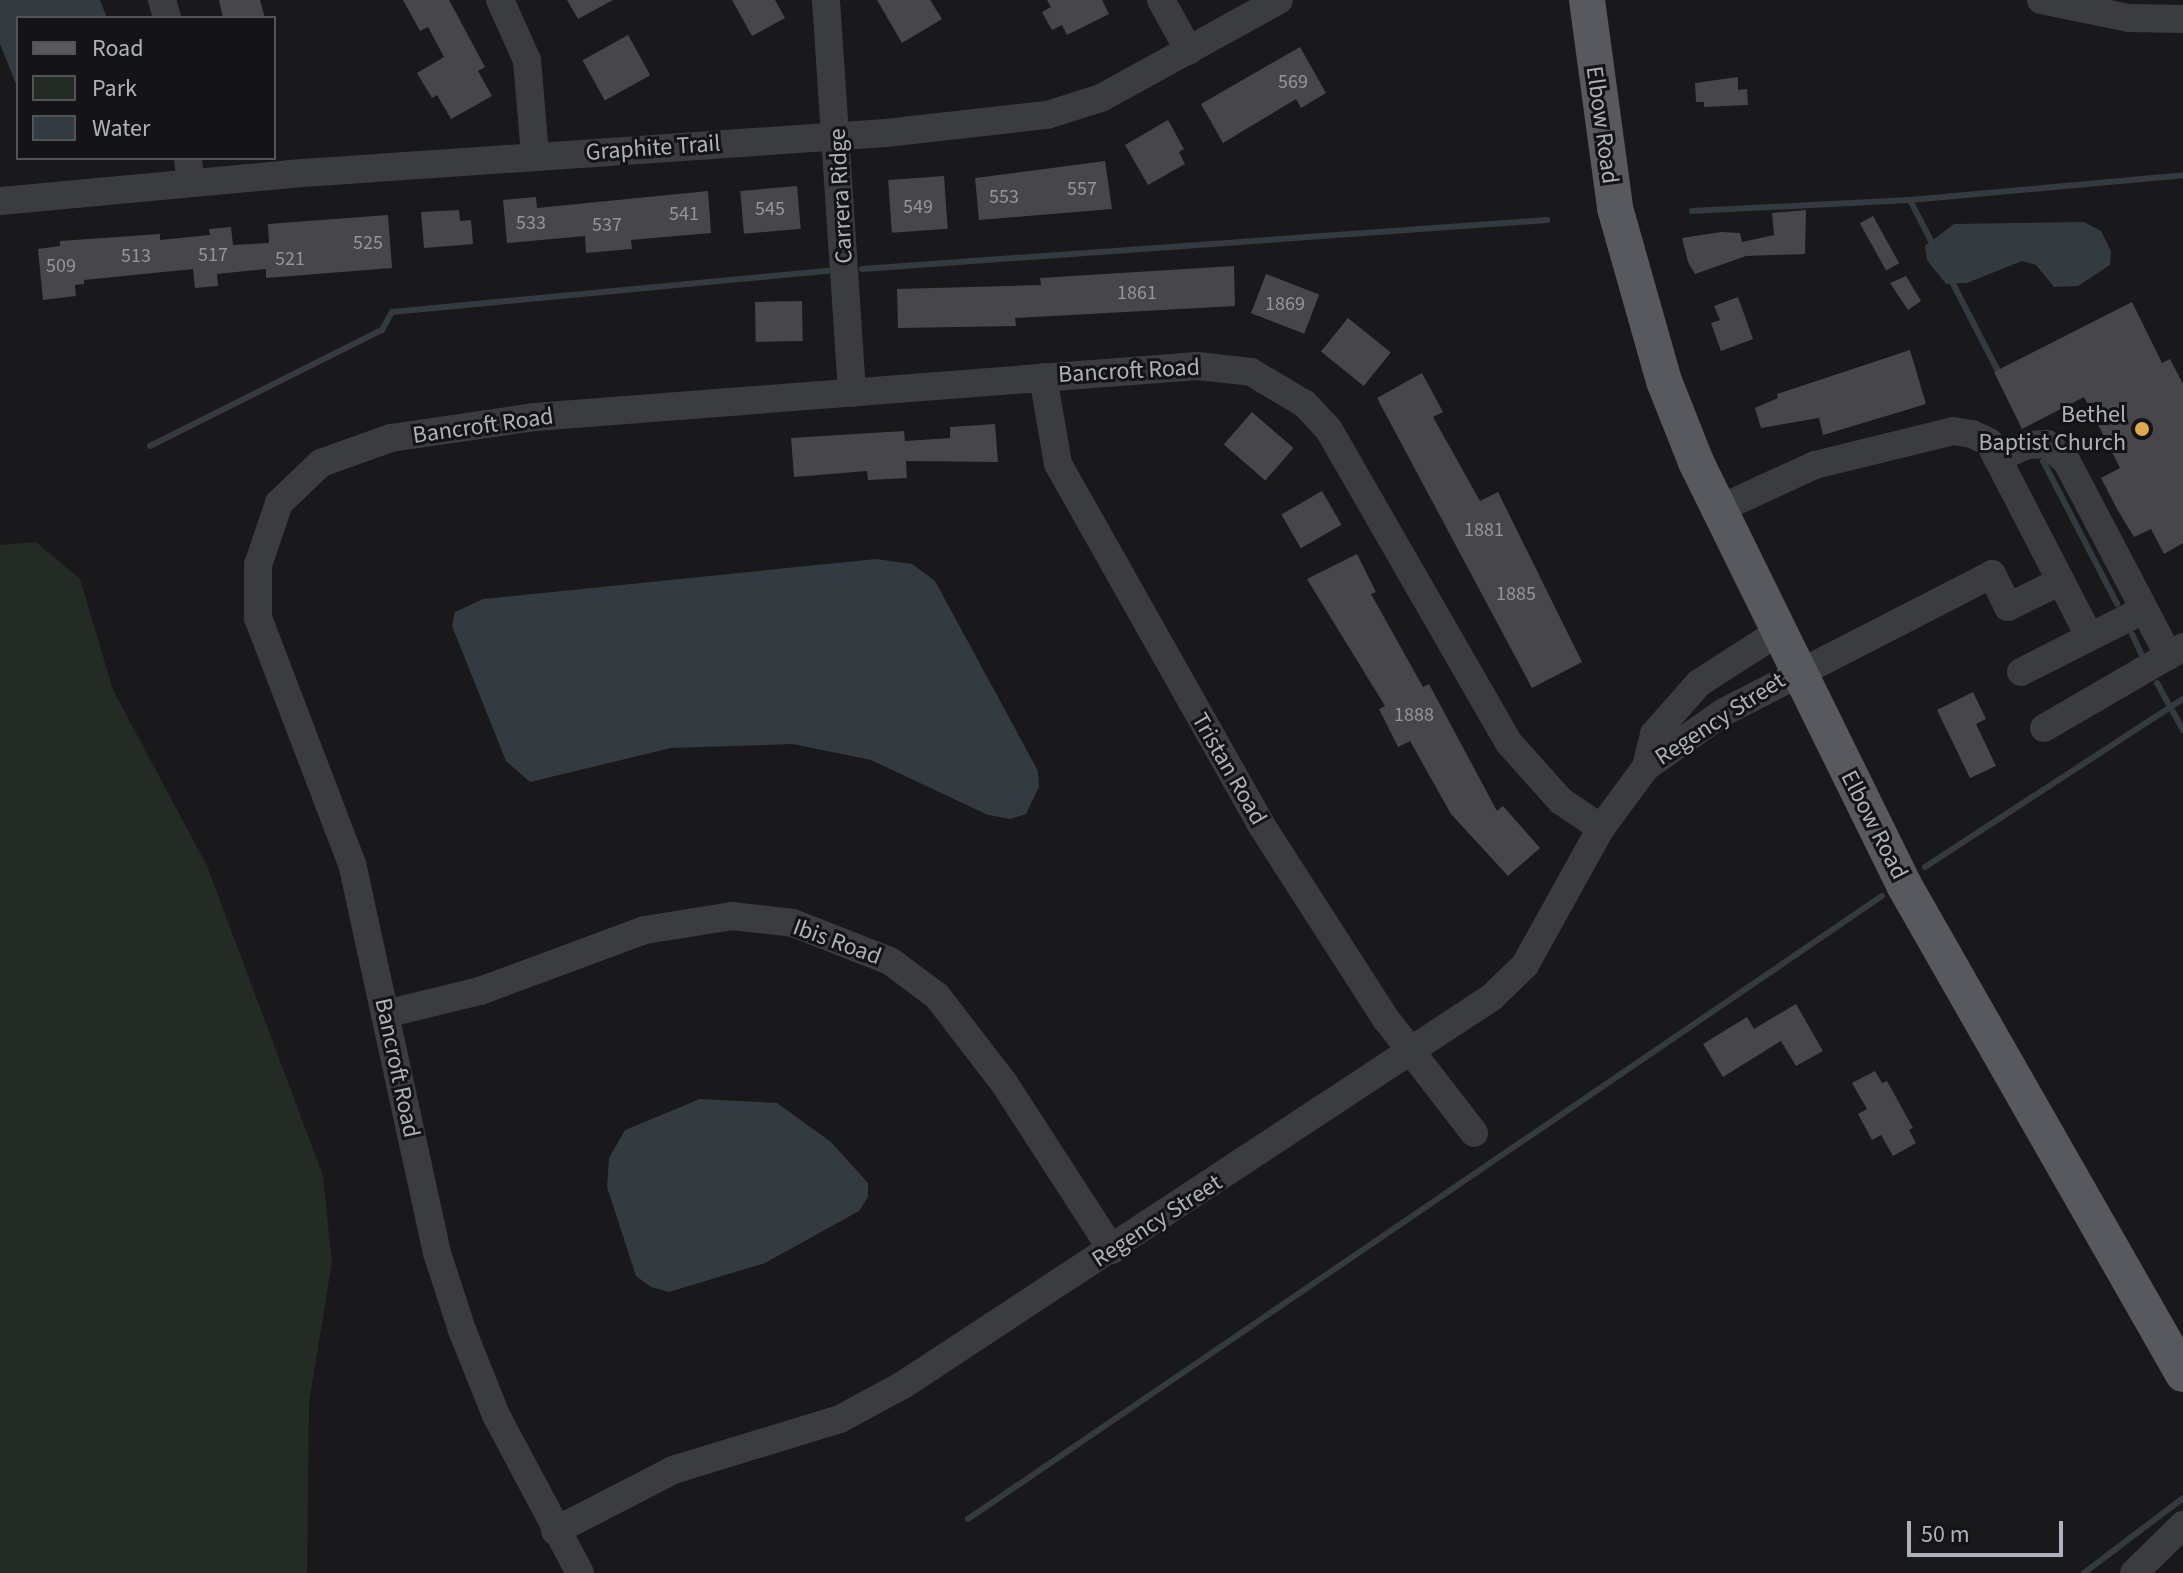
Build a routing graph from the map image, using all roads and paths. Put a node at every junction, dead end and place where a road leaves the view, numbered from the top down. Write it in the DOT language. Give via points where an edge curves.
graph roads {
  1 [pos="500,0"];
  2 [pos="826,0"];
  3 [pos="1161,0"];
  4 [pos="1279,0"];
  5 [pos="1587,0"];
  6 [pos="1606,0"];
  7 [pos="2048,1"];
  8 [pos="2183,19"];
  9 [pos="1189,51"];
  10 [pos="838,136"];
  11 [pos="535,156"];
  12 [pos="189,170"];
  13 [pos="0,201"];
  14 [pos="1626,248"];
  15 [pos="1043,377"];
  16 [pos="852,393"];
  17 [pos="1997,458"];
  18 [pos="1717,510"];
  19 [pos="2061,581"];
  20 [pos="2141,611"];
  21 [pos="1777,633"];
  22 [pos="2089,636"];
  23 [pos="2176,652"];
  24 [pos="1795,671"];
  25 [pos="2021,672"];
  26 [pos="2044,728"];
  27 [pos="1646,767"];
  28 [pos="1601,828"];
  29 [pos="385,1014"];
  30 [pos="1411,1053"];
  31 [pos="1474,1133"];
  32 [pos="1112,1250"];
  33 [pos="2183,1374"];
  34 [pos="2183,1525"];
  35 [pos="555,1531"];
  36 [pos="580,1573"];
  37 [pos="2134,1573"];
  1 -- 11 [label="street" via="529,71"];
  2 -- 10 [label="street, Carrera Ridge"];
  3 -- 9 [label="street"];
  4 -- 9 [label="street, Graphite Trail"];
  5 -- 14 [label="main road, Elbow Road" via="1605,162"];
  6 -- 14 [label="main road, Elbow Road"];
  7 -- 8 [label="street" via="2129,18"];
  9 -- 10 [label="street, Graphite Trail" via="1101,98 1047,115"];
  10 -- 11 [label="street, Graphite Trail"];
  10 -- 16 [label="street, Carrera Ridge"];
  11 -- 12 [label="street, Graphite Trail"];
  12 -- 13 [label="street, Graphite Trail"];
  14 -- 18 [label="main road, Elbow Road" via="1664,381"];
  15 -- 16 [label="street, Bancroft Road"];
  15 -- 28 [label="street, Bancroft Road" via="1221,367 1251,372 1305,404 1350,458 1509,743 1561,801"];
  15 -- 30 [label="street, Tristan Road" via="1058,464 1092,528 1260,823"];
  16 -- 29 [label="street, Bancroft Road" via="535,417 391,438 321,463 279,503 258,565 258,618 352,864"];
  17 -- 18 [label="street" via="1989,442 1953,431 1815,465"];
  17 -- 19 [label="street"];
  17 -- 20 [label="street" via="2028,445 2047,444 2067,462"];
  18 -- 21 [label="main road, Elbow Road"];
  19 -- 22 [label="street"];
  19 -- 24 [label="street, Regency Street" via="2008,607 1992,574"];
  20 -- 22 [label="street"];
  20 -- 23 [label="street"];
  21 -- 24 [label="main road, Elbow Road"];
  21 -- 27 [label="street, Regency Street" via="1699,683 1654,734"];
  22 -- 25 [label="street"];
  23 -- 26 [label="street"];
  24 -- 27 [label="street, Regency Street"];
  24 -- 33 [label="main road, Elbow Road" via="1920,915"];
  27 -- 28 [label="street, Regency Street"];
  28 -- 30 [label="street, Regency Street" via="1525,965 1492,997"];
  29 -- 32 [label="street, Ibis Road" via="480,991 645,930 732,916 793,923 890,961 937,996 1004,1083"];
  29 -- 35 [label="street, Bancroft Road" via="437,1253 458,1317 496,1415"];
  30 -- 31 [label="street, Tristan Road"];
  30 -- 32 [label="street, Regency Street"];
  32 -- 35 [label="street, Regency Street" via="840,1419 673,1470"];
  34 -- 37 [label="street"];
  35 -- 36 [label="street, Bancroft Road"];
}
